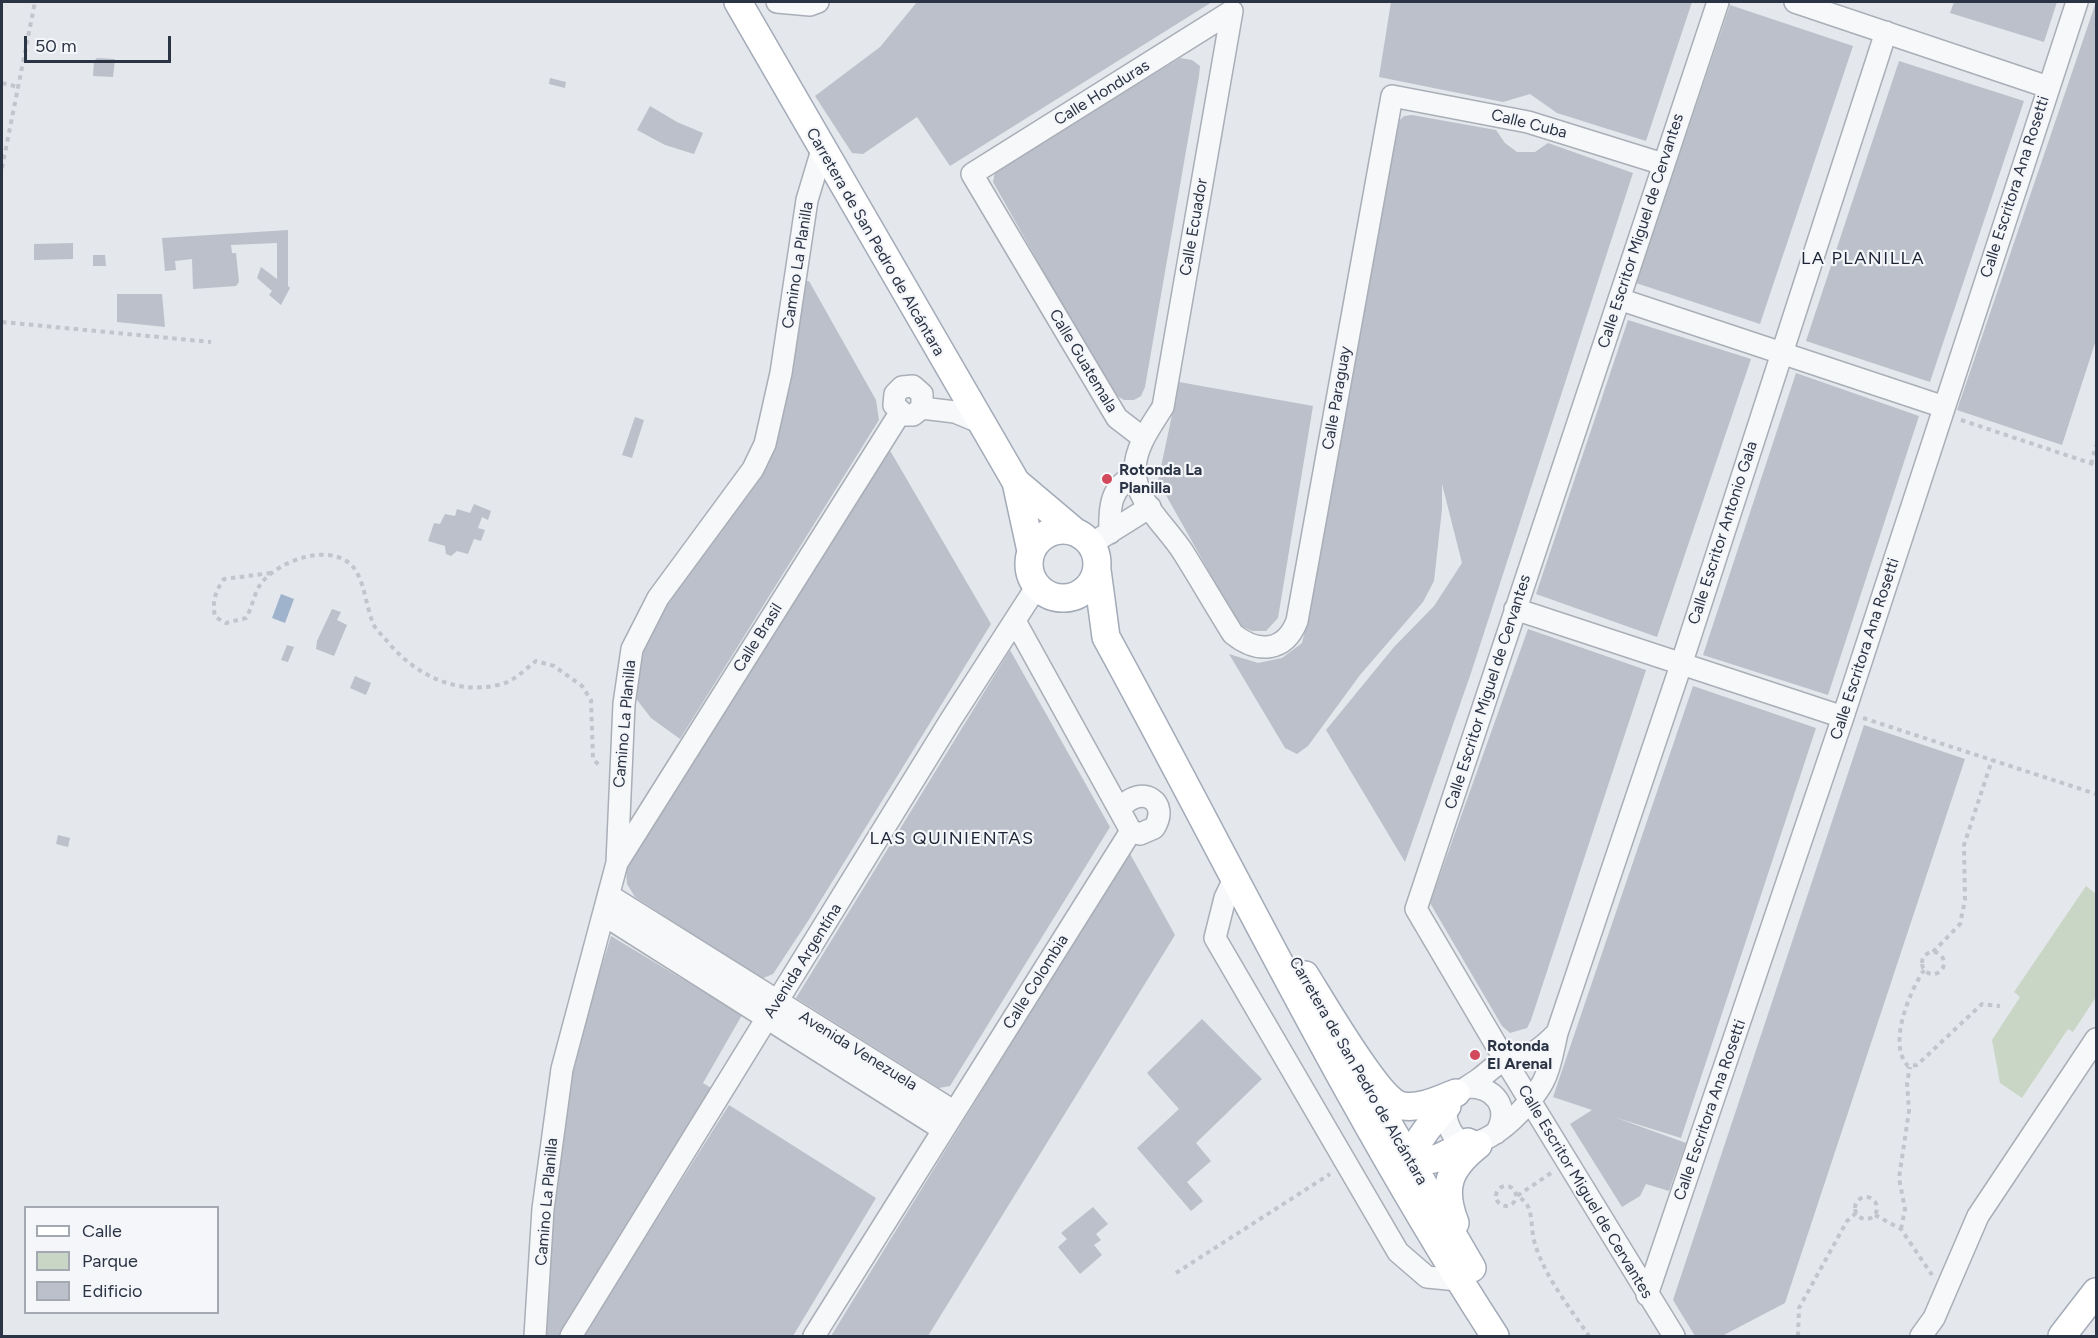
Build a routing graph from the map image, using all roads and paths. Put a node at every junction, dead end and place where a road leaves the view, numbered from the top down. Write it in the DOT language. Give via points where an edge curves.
graph roads {
  1 [pos="35,2"];
  2 [pos="738,2"];
  3 [pos="777,2"];
  4 [pos="818,2"];
  5 [pos="1718,2"];
  6 [pos="1795,2"];
  7 [pos="2077,2"];
  8 [pos="1232,11"];
  9 [pos="1886,32"];
  10 [pos="2,83"];
  11 [pos="18,87"];
  12 [pos="2048,87"];
  13 [pos="1392,96"];
  14 [pos="822,150"];
  15 [pos="1664,164"];
  16 [pos="2,168"];
  17 [pos="972,174"];
  18 [pos="1619,299"];
  19 [pos="2,322"];
  20 [pos="211,342"];
  21 [pos="1781,354"];
  22 [pos="1943,410"];
  23 [pos="979,422"];
  24 [pos="1143,438"];
  25 [pos="2097,445"];
  26 [pos="2094,464"];
  27 [pos="1136,475"];
  28 [pos="1016,482"];
  29 [pos="1150,507"];
  30 [pos="1093,545"];
  31 [pos="1031,551"];
  32 [pos="271,573"];
  33 [pos="1045,591"];
  34 [pos="1515,609"];
  35 [pos="1015,621"];
  36 [pos="1106,637"];
  37 [pos="1681,665"];
  38 [pos="1844,715"];
  39 [pos="1992,760"];
  40 [pos="620,776"];
  41 [pos="2097,794"];
  42 [pos="1120,808"];
  43 [pos="1200,810"];
  44 [pos="1131,831"];
  45 [pos="617,863"];
  46 [pos="1235,877"];
  47 [pos="607,906"];
  48 [pos="1284,944"];
  49 [pos="1934,952"];
  50 [pos="1924,970"];
  51 [pos="2001,1006"];
  52 [pos="773,1009"];
  53 [pos="1318,1032"];
  54 [pos="1557,1033"];
  55 [pos="2097,1039"];
  56 [pos="1504,1060"];
  57 [pos="1910,1067"];
  58 [pos="1457,1096"];
  59 [pos="1531,1102"];
  60 [pos="948,1120"];
  61 [pos="1483,1139"];
  62 [pos="1409,1160"];
  63 [pos="1346,1163"];
  64 [pos="1567,1163"];
  65 [pos="1517,1196"];
  66 [pos="1856,1214"];
  67 [pos="1875,1215"];
  68 [pos="1901,1229"];
  69 [pos="1176,1273"];
  70 [pos="1463,1277"];
  71 [pos="1948,1283"];
  72 [pos="2097,1292"];
  73 [pos="1647,1295"];
  74 [pos="535,1336"];
  75 [pos="571,1336"];
  76 [pos="814,1336"];
  77 [pos="1495,1336"];
  78 [pos="1508,1336"];
  79 [pos="1589,1336"];
  80 [pos="1674,1336"];
  81 [pos="1798,1336"];
  82 [pos="1921,1336"];
  83 [pos="2061,1336"];
  1 -- 11 [label="path"];
  2 -- 14 [label="main road, Carretera de San Pedro de Alcántara"];
  3 -- 4 [label="street"];
  5 -- 15 [label="street, Calle Escritor Miguel de Cervantes"];
  6 -- 9 [label="street"];
  7 -- 12 [label="street, Calle Escritora Ana Rosetti"];
  8 -- 17 [label="street, Calle Honduras"];
  8 -- 24 [label="street, Calle Ecuador" via="1163,407"];
  9 -- 12 [label="street"];
  9 -- 21 [label="street, Calle Escritor Antonio Gala"];
  10 -- 11 [label="path"];
  11 -- 16 [label="path"];
  12 -- 22 [label="street, Calle Escritora Ana Rosetti"];
  13 -- 15 [label="street, Calle Cuba" via="1528,122"];
  13 -- 29 [label="street, Calle Paraguay" via="1292,634 1269,647 1256,647 1233,634"];
  14 -- 23 [label="main road, Carretera de San Pedro de Alcántara"];
  14 -- 40 [label="street, Camino La Planilla" via="807,200 781,373 765,444 753,469 658,598 632,649"];
  15 -- 18 [label="street, Calle Escritor Miguel de Cervantes"];
  17 -- 24 [label="street, Calle Guatemala" via="1117,418"];
  18 -- 21 [label="street"];
  18 -- 34 [label="street, Calle Escritor Miguel de Cervantes"];
  19 -- 20 [label="path"];
  21 -- 22 [label="street"];
  21 -- 37 [label="street, Calle Escritor Antonio Gala"];
  22 -- 26 [label="path"];
  22 -- 38 [label="street, Calle Escritora Ana Rosetti"];
  23 -- 28 [label="main road, Carretera de San Pedro de Alcántara"];
  23 -- 45 [label="street, Calle Brasil" via="955,412 922,408 922,394 913,386 897,390 894,400 900,413"];
  24 -- 27 [label="street"];
  25 -- 26 [label="path"];
  27 -- 29 [label="street"];
  27 -- 30 [label="street" via="1124,480 1112,499"];
  28 -- 30 [label="main road, Carretera de San Pedro de Alcántara"];
  28 -- 31 [label="main road, Carretera de San Pedro de Alcántara"];
  29 -- 30 [label="street"];
  30 -- 31 [label="main road" via="1054,531"];
  30 -- 33 [label="main road" via="1094,579 1082,593 1073,597"];
  30 -- 36 [label="main road, Carretera de San Pedro de Alcántara"];
  31 -- 33 [label="main road" via="1029,569"];
  32 -- 32 [label="path" via="259,586 246,618 226,623 215,617 216,590 224,579"];
  32 -- 40 [label="path" via="300,558 340,557 355,569 373,624 403,661 447,684 470,688 500,685 536,661 554,666 582,686 591,700 593,759 603,770"];
  33 -- 35 [label="street, Avenida Argentína"];
  33 -- 36 [label="main road, Carretera de San Pedro de Alcántara"];
  34 -- 37 [label="street"];
  34 -- 56 [label="street, Calle Escritor Miguel de Cervantes" via="1416,909"];
  35 -- 42 [label="street"];
  35 -- 52 [label="street, Avenida Argentína"];
  36 -- 43 [label="main road, Carretera de San Pedro de Alcántara"];
  37 -- 38 [label="street"];
  37 -- 54 [label="street, Calle Escritor Antonio Gala"];
  38 -- 39 [label="path"];
  38 -- 73 [label="street, Calle Escritora Ana Rosetti"];
  39 -- 41 [label="path"];
  39 -- 49 [label="path" via="1962,855 1966,880 1960,924"];
  40 -- 45 [label="street, Camino La Planilla"];
  42 -- 44 [label="street"];
  42 -- 44 [label="street" via="1131,798 1142,795 1158,807 1159,818 1154,828 1140,834"];
  43 -- 46 [label="main road, Carretera de San Pedro de Alcántara"];
  43 -- 48 [label="main road, Carretera de San Pedro de Alcántara"];
  44 -- 60 [label="street, Calle Colombia"];
  45 -- 47 [label="street, Camino La Planilla"];
  46 -- 53 [label="main road, Carretera de San Pedro de Alcántara"];
  46 -- 63 [label="street" via="1224,898 1215,938"];
  47 -- 52 [label="street, Avenida Venezuela"];
  47 -- 74 [label="street, Camino La Planilla" via="562,1069 543,1209"];
  48 -- 58 [label="main road" via="1388,1099 1413,1106"];
  48 -- 62 [label="main road, Carretera de San Pedro de Alcántara"];
  49 -- 50 [label="path" via="1923,956"];
  49 -- 50 [label="path" via="1943,958 1942,970 1932,975"];
  50 -- 57 [label="path" via="1908,1000 1902,1024 1901,1055"];
  51 -- 57 [label="path" via="1982,1004 1917,1065"];
  52 -- 60 [label="street, Avenida Venezuela"];
  52 -- 75 [label="street, Avenida Argentína"];
  53 -- 62 [label="main road" via="1394,1150"];
  53 -- 70 [label="main road, Carretera de San Pedro de Alcántara" via="1397,1179"];
  54 -- 56 [label="street" via="1534,1052"];
  54 -- 59 [label="street, Calle Escritor Antonio Gala" via="1550,1066"];
  55 -- 71 [label="street" via="1978,1216"];
  56 -- 58 [label="street"];
  56 -- 59 [label="street, Calle Escritor Miguel de Cervantes"];
  57 -- 68 [label="path" via="1909,1111 1899,1178 1905,1209"];
  58 -- 61 [label="street" via="1448,1124 1459,1138"];
  58 -- 61 [label="street" via="1485,1088 1498,1100 1502,1117"];
  58 -- 62 [label="main road" via="1434,1120"];
  59 -- 61 [label="street"];
  59 -- 64 [label="street, Calle Escritor Miguel de Cervantes"];
  60 -- 76 [label="street, Calle Colombia"];
  61 -- 62 [label="main road" via="1425,1162"];
  61 -- 70 [label="main road" via="1455,1168 1448,1185 1448,1204 1474,1263"];
  62 -- 70 [label="main road, Carretera de San Pedro de Alcántara"];
  63 -- 69 [label="path"];
  63 -- 70 [label="street" via="1398,1251 1427,1277"];
  64 -- 65 [label="path"];
  64 -- 73 [label="street, Calle Escritor Miguel de Cervantes"];
  65 -- 65 [label="path" via="1506,1186 1501,1187 1496,1197 1507,1206"];
  65 -- 79 [label="path" via="1531,1209 1531,1231 1538,1254"];
  66 -- 67 [label="path" via="1865,1220"];
  66 -- 67 [label="path" via="1857,1202 1867,1197 1876,1203"];
  66 -- 81 [label="path" via="1847,1221 1803,1299"];
  67 -- 68 [label="path"];
  68 -- 71 [label="path" via="1934,1277"];
  70 -- 77 [label="main road, Carretera de San Pedro de Alcántara"];
  70 -- 78 [label="main road, Carretera de San Pedro de Alcántara"];
  71 -- 82 [label="street" via="1934,1318"];
  72 -- 83 [label="main road"];
  73 -- 80 [label="street, Calle Escritor Miguel de Cervantes"];
}
